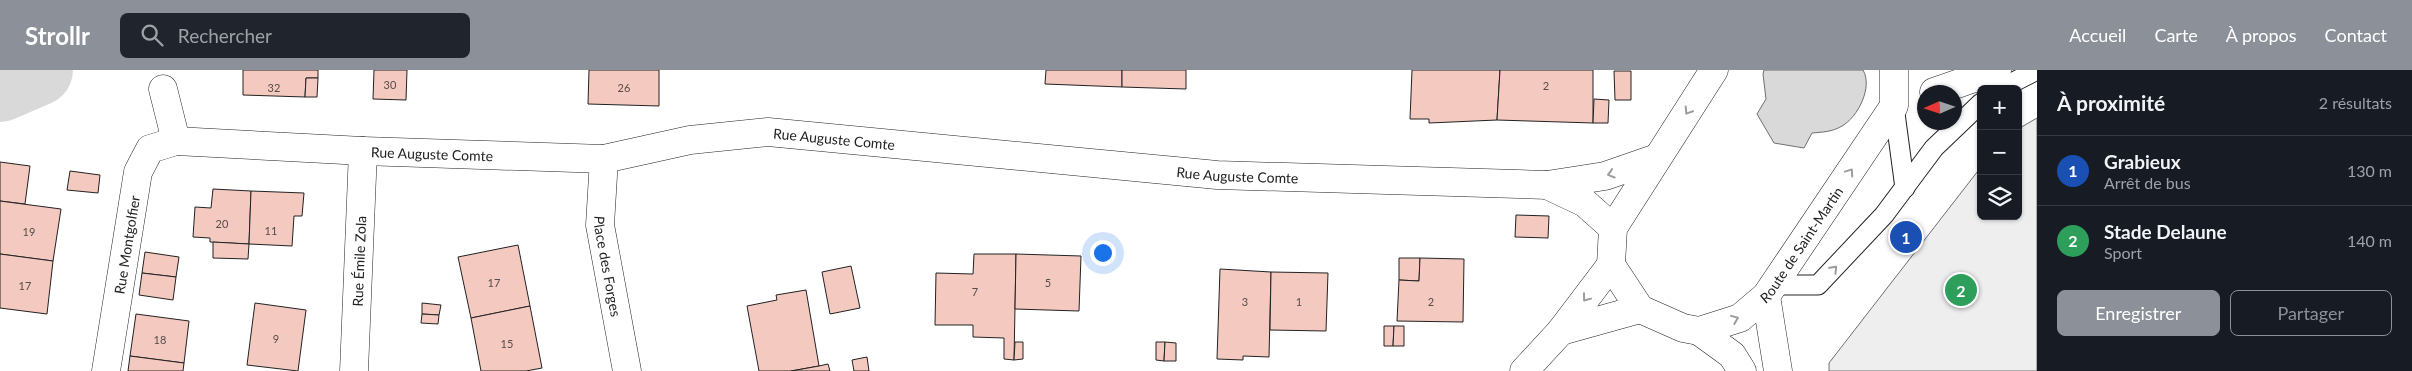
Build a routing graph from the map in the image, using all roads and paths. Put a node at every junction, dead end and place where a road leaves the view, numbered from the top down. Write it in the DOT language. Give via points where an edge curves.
graph roads {
  1 [pos="1714,70"];
  2 [pos="1894,70"];
  3 [pos="1997,70"];
  4 [pos="2037,70"];
  5 [pos="1954,85"];
  6 [pos="2008,85"];
  7 [pos="163,89"];
  8 [pos="1917,98"];
  9 [pos="1894,106"];
  10 [pos="1977,107"];
  11 [pos="176,141"];
  12 [pos="363,151"];
  13 [pos="604,158"];
  14 [pos="1657,158"];
  15 [pos="1547,185"];
  16 [pos="1905,188"];
  17 [pos="1613,228"];
  18 [pos="1611,265"];
  19 [pos="1770,290"];
  20 [pos="1640,309"];
  21 [pos="1561,331"];
  22 [pos="1699,331"];
  23 [pos="106,371"];
  24 [pos="354,371"];
  25 [pos="627,371"];
  26 [pos="1524,371"];
  27 [pos="1742,371"];
  28 [pos="1778,371"];
  1 -- 14 [label="street, one-way"];
  2 -- 9 [label="street"];
  3 -- 5 [label="street"];
  4 -- 6 [label="lane"];
  7 -- 11 [label="street"];
  8 -- 9 [label="street"];
  9 -- 16 [label="lane"];
  19 -- 9 [label="street, Route de Saint-Martin, one-way"];
  10 -- 16 [label="lane" via="1934,148"];
  11 -- 12 [label="street, Rue Auguste Comte"];
  11 -- 23 [label="street, Rue Montgolfier" via="150,149 138,172"];
  12 -- 13 [label="street, Rue Auguste Comte"];
  12 -- 24 [label="street, Rue Émile Zola"];
  13 -- 15 [label="street, Rue Auguste Comte" via="690,140 768,132 1217,175"];
  13 -- 25 [label="street, Place des Forges" via="600,225"];
  14 -- 15 [label="street, Rue Auguste Comte, one-way" via="1605,176"];
  14 -- 17 [label="street"];
  15 -- 17 [label="street, Rue Auguste Comte" via="1585,203"];
  19 -- 16 [label="lane, one-way" via="1818,285"];
  17 -- 18 [label="street"];
  18 -- 20 [label="street"];
  18 -- 21 [label="street, one-way"];
  22 -- 19 [label="street, Route de Saint-Martin, one-way" via="1740,318"];
  19 -- 28 [label="street"];
  20 -- 21 [label="street"];
  20 -- 22 [label="street" via="1683,328"];
  21 -- 26 [label="street"];
  22 -- 27 [label="street" via="1732,355"];
}
